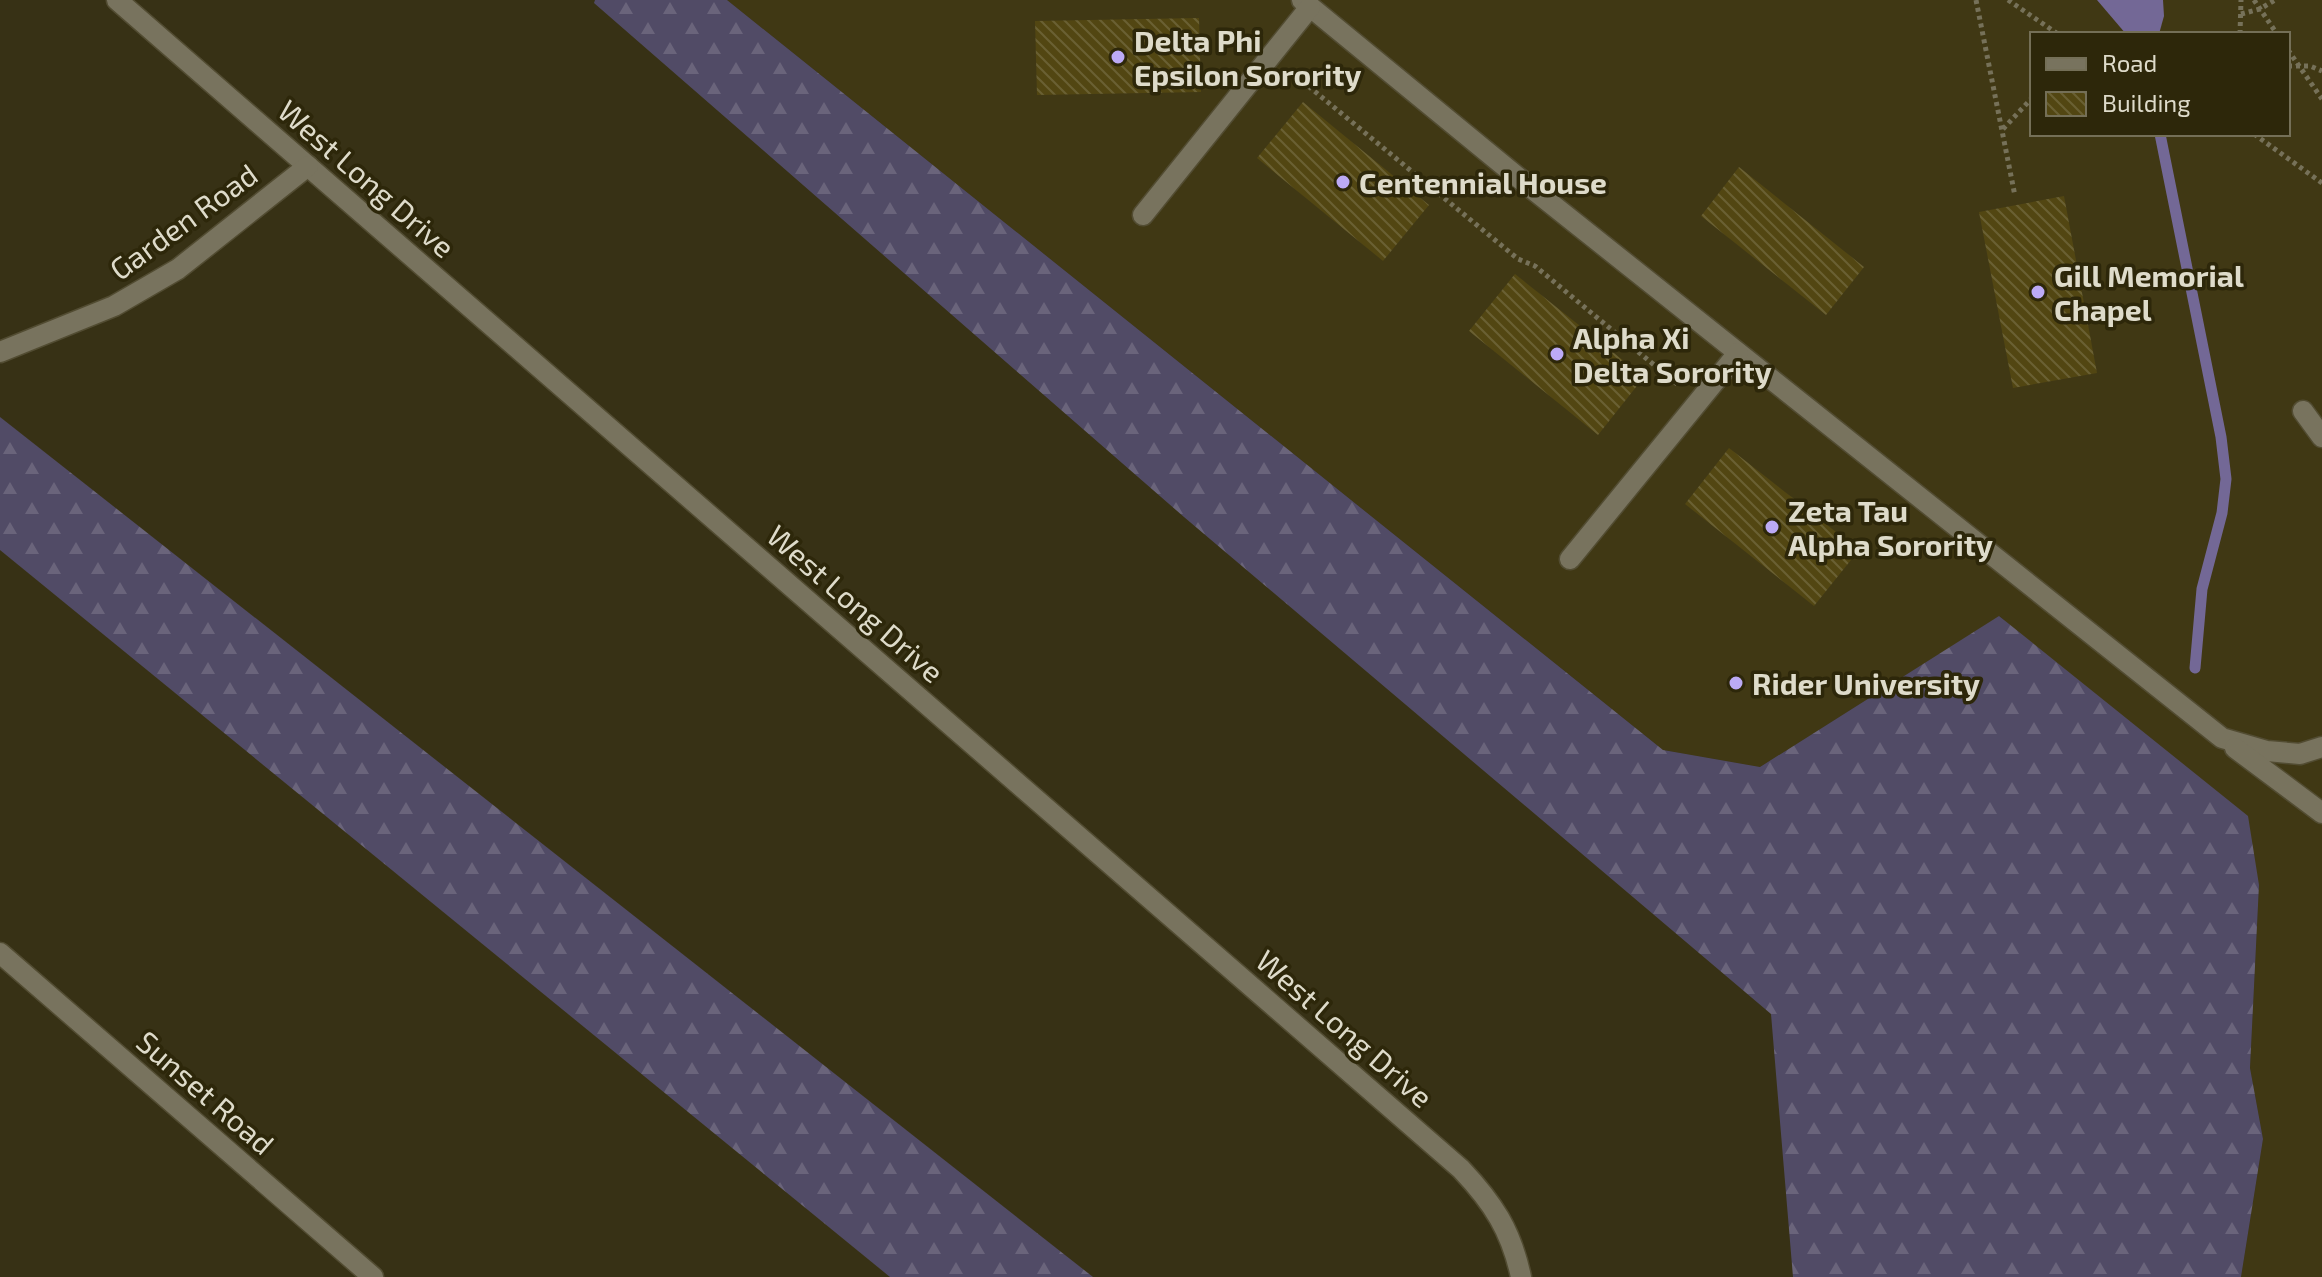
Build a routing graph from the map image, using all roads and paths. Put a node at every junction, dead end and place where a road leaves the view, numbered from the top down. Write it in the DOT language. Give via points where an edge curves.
graph roads {
  1 [pos="117,0"];
  2 [pos="1976,0"];
  3 [pos="2008,0"];
  4 [pos="2241,0"];
  5 [pos="2254,0"];
  6 [pos="2275,0"];
  7 [pos="1306,3"];
  8 [pos="2260,9"];
  9 [pos="2241,14"];
  10 [pos="2055,32"];
  11 [pos="2240,32"];
  12 [pos="2276,32"];
  13 [pos="2290,53"];
  14 [pos="1271,56"];
  15 [pos="2290,66"];
  16 [pos="2299,66"];
  17 [pos="2322,71"];
  18 [pos="2322,99"];
  19 [pos="2030,100"];
  20 [pos="2002,130"];
  21 [pos="2257,136"];
  22 [pos="308,166"];
  23 [pos="2322,183"];
  24 [pos="2015,196"];
  25 [pos="1143,215"];
  26 [pos="0,352"];
  27 [pos="1738,353"];
  28 [pos="1698,402"];
  29 [pos="2303,411"];
  30 [pos="2322,437"];
  31 [pos="1570,559"];
  32 [pos="2222,738"];
  33 [pos="2322,747"];
  34 [pos="2322,813"];
  35 [pos="0,953"];
  36 [pos="373,1277"];
  37 [pos="1521,1277"];
  1 -- 22 [label="street, West Long Drive"];
  2 -- 20 [label="path"];
  3 -- 10 [label="path"];
  4 -- 9 [label="path"];
  5 -- 8 [label="path"];
  6 -- 8 [label="path"];
  7 -- 14 [label="street"];
  7 -- 27 [label="street"];
  8 -- 9 [label="path"];
  8 -- 12 [label="path"];
  9 -- 11 [label="path"];
  13 -- 16 [label="path"];
  14 -- 25 [label="street"];
  14 -- 28 [label="path"];
  15 -- 16 [label="path"];
  16 -- 17 [label="path"];
  16 -- 18 [label="path"];
  19 -- 20 [label="path"];
  20 -- 24 [label="path"];
  21 -- 23 [label="path"];
  22 -- 26 [label="street, Garden Road" via="178,269 114,306"];
  22 -- 37 [label="street, West Long Drive" via="1461,1169 1488,1198 1509,1236"];
  27 -- 28 [label="street"];
  27 -- 32 [label="street"];
  28 -- 31 [label="street"];
  29 -- 30 [label="street"];
  32 -- 33 [label="street" via="2300,754"];
  32 -- 34 [label="street"];
  35 -- 36 [label="street, Sunset Road"];
}
